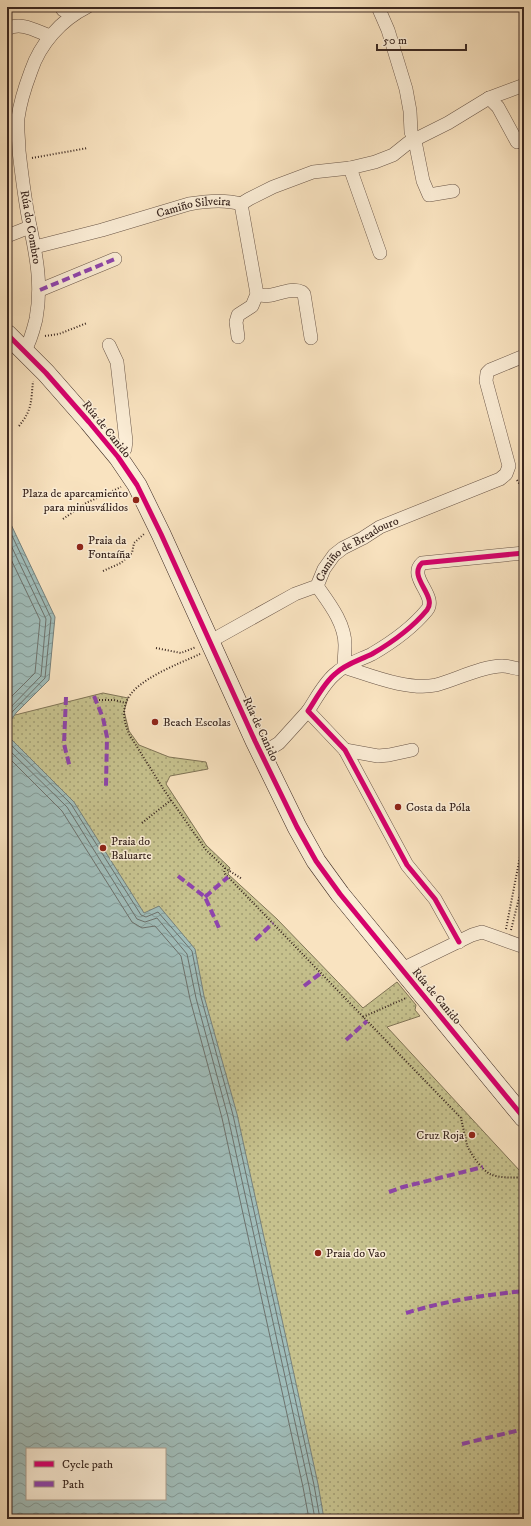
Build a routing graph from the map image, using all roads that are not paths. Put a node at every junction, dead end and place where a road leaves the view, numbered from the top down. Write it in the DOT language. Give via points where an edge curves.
graph roads {
  1 [pos="61,7"];
  2 [pos="87,7"];
  3 [pos="378,7"];
  4 [pos="75,13"];
  5 [pos="7,29"];
  6 [pos="50,36"];
  7 [pos="524,85"];
  8 [pos="490,98"];
  9 [pos="415,141"];
  10 [pos="517,142"];
  11 [pos="350,168"];
  12 [pos="453,191"];
  13 [pos="241,204"];
  14 [pos="30,227"];
  15 [pos="7,236"];
  16 [pos="35,247"];
  17 [pos="380,253"];
  18 [pos="115,259"];
  19 [pos="40,290"];
  20 [pos="257,294"];
  21 [pos="7,334"];
  22 [pos="238,337"];
  23 [pos="311,338"];
  24 [pos="109,345"];
  25 [pos="25,350"];
  26 [pos="524,356"];
  27 [pos="118,457"];
  28 [pos="524,553"];
  29 [pos="317,586"];
  30 [pos="206,646"];
  31 [pos="344,667"];
  32 [pos="524,669"];
  33 [pos="308,711"];
  34 [pos="271,748"];
  35 [pos="345,750"];
  36 [pos="412,750"];
  37 [pos="459,942"];
  38 [pos="524,947"];
  39 [pos="402,969"];
  40 [pos="524,1118"];
  1 -- 4 [label="street"];
  2 -- 4 [label="street, Rúa do Combro"];
  3 -- 9 [label="street" via="388,30 406,89 411,132"];
  4 -- 6 [label="street, Rúa do Combro"];
  5 -- 6 [label="street" via="23,26"];
  6 -- 14 [label="street, Rúa do Combro" via="35,59 23,93 18,119 22,181"];
  7 -- 8 [label="street, Camiño Silveira"];
  8 -- 9 [label="street, Camiño Silveira"];
  8 -- 10 [label="street" via="498,107"];
  9 -- 11 [label="street, Camiño Silveira" via="408,143 393,155"];
  9 -- 12 [label="street" via="423,181 429,195"];
  11 -- 13 [label="street, Camiño Silveira" via="313,172 273,187"];
  11 -- 17 [label="street"];
  13 -- 16 [label="street, Camiño Silveira" via="231,201 195,203"];
  13 -- 20 [label="street"];
  14 -- 15 [label="street"];
  14 -- 16 [label="street, Rúa do Combro"];
  16 -- 19 [label="street, Rúa do Combro"];
  18 -- 19 [label="street"];
  19 -- 25 [label="street, Rúa do Combro" via="33,332"];
  20 -- 22 [label="street" via="252,306 238,315"];
  20 -- 23 [label="street" via="267,296 294,290 302,292"];
  21 -- 25 [label="main road, Rúa de Canido"];
  24 -- 27 [label="street" via="117,362 126,441 125,449"];
  25 -- 27 [label="main road, Rúa de Canido"];
  26 -- 29 [label="street, Camiño de Breadouro" via="487,373 486,381 509,466 506,474 500,479 380,527 342,548 327,564"];
  27 -- 30 [label="main road, Rúa de Canido" via="137,485"];
  28 -- 31 [label="street" via="422,563 418,571 428,596 428,608 413,626 374,653"];
  29 -- 30 [label="street, Camiño de Breadouro" via="295,594"];
  29 -- 31 [label="street" via="330,604 343,631"];
  30 -- 39 [label="main road, Rúa de Canido" via="306,845 340,894"];
  31 -- 32 [label="street" via="388,682 421,686 434,685 493,667"];
  31 -- 33 [label="street" via="334,674"];
  33 -- 34 [label="street" via="279,743"];
  33 -- 35 [label="street"];
  35 -- 36 [label="street" via="378,756"];
  35 -- 37 [label="street" via="407,865 435,899"];
  37 -- 38 [label="street" via="482,932"];
  37 -- 39 [label="street"];
  39 -- 40 [label="main road, Rúa de Canido"];
}
